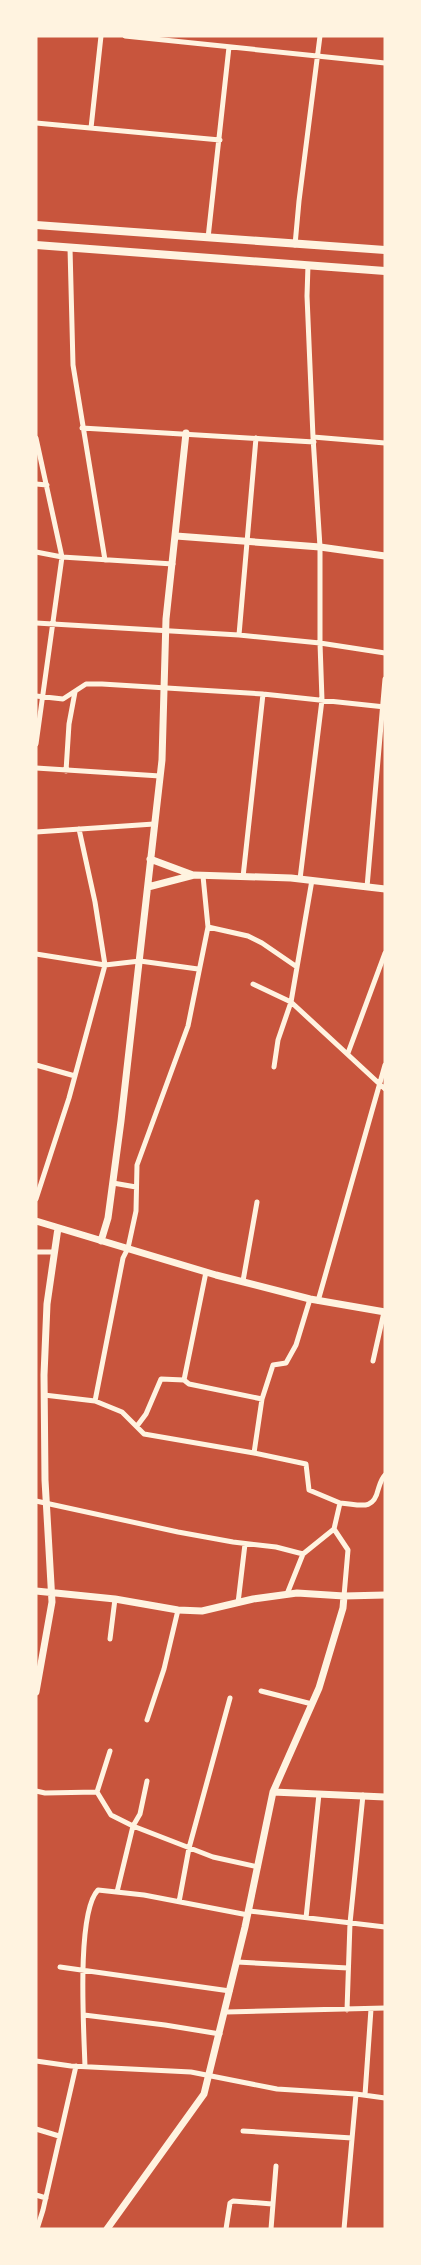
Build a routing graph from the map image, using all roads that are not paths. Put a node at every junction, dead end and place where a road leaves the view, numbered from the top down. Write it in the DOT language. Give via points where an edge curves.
graph roads {
  1 [pos="101,36"];
  2 [pos="125,36"];
  3 [pos="320,36"];
  4 [pos="186,39"];
  5 [pos="230,47"];
  6 [pos="318,56"];
  7 [pos="385,63"];
  8 [pos="36,123"];
  9 [pos="91,128"];
  10 [pos="220,140"];
  11 [pos="36,225"];
  12 [pos="208,238"];
  13 [pos="295,244"];
  14 [pos="36,245"];
  15 [pos="70,248"];
  16 [pos="385,250"];
  17 [pos="308,265"];
  18 [pos="385,271"];
  19 [pos="82,428"];
  20 [pos="186,433"];
  21 [pos="36,438"];
  22 [pos="256,438"];
  23 [pos="313,440"];
  24 [pos="385,443"];
  25 [pos="36,484"];
  26 [pos="47,485"];
  27 [pos="176,536"];
  28 [pos="248,541"];
  29 [pos="320,547"];
  30 [pos="36,552"];
  31 [pos="62,556"];
  32 [pos="385,556"];
  33 [pos="105,560"];
  34 [pos="173,564"];
  35 [pos="36,623"];
  36 [pos="51,623"];
  37 [pos="166,632"];
  38 [pos="239,635"];
  39 [pos="320,643"];
  40 [pos="385,653"];
  41 [pos="385,679"];
  42 [pos="165,686"];
  43 [pos="75,692"];
  44 [pos="263,694"];
  45 [pos="39,696"];
  46 [pos="322,700"];
  47 [pos="384,707"];
  48 [pos="36,744"];
  49 [pos="36,768"];
  50 [pos="66,771"];
  51 [pos="160,776"];
  52 [pos="154,824"];
  53 [pos="79,829"];
  54 [pos="36,832"];
  55 [pos="150,859"];
  56 [pos="194,876"];
  57 [pos="203,876"];
  58 [pos="243,877"];
  59 [pos="300,879"];
  60 [pos="312,880"];
  61 [pos="148,887"];
  62 [pos="367,887"];
  63 [pos="385,889"];
  64 [pos="208,927"];
  65 [pos="385,953"];
  66 [pos="36,954"];
  67 [pos="140,961"];
  68 [pos="105,964"];
  69 [pos="297,967"];
  70 [pos="198,969"];
  71 [pos="253,984"];
  72 [pos="291,1002"];
  73 [pos="348,1053"];
  74 [pos="36,1065"];
  75 [pos="385,1065"];
  76 [pos="274,1067"];
  77 [pos="75,1076"];
  78 [pos="379,1086"];
  79 [pos="385,1089"];
  80 [pos="113,1183"];
  81 [pos="136,1186"];
  82 [pos="36,1199"];
  83 [pos="257,1202"];
  84 [pos="36,1221"];
  85 [pos="58,1228"];
  86 [pos="101,1241"];
  87 [pos="128,1248"];
  88 [pos="36,1252"];
  89 [pos="54,1252"];
  90 [pos="206,1272"];
  91 [pos="243,1281"];
  92 [pos="310,1299"];
  93 [pos="318,1301"];
  94 [pos="385,1312"];
  95 [pos="373,1360"];
  96 [pos="184,1380"];
  97 [pos="44,1395"];
  98 [pos="262,1399"];
  99 [pos="95,1401"];
  100 [pos="137,1426"];
  101 [pos="254,1453"];
  102 [pos="385,1476"];
  103 [pos="36,1501"];
  104 [pos="340,1503"];
  105 [pos="46,1504"];
  106 [pos="334,1530"];
  107 [pos="245,1544"];
  108 [pos="303,1554"];
  109 [pos="36,1591"];
  110 [pos="52,1592"];
  111 [pos="287,1594"];
  112 [pos="385,1595"];
  113 [pos="344,1596"];
  114 [pos="115,1599"];
  115 [pos="238,1603"];
  116 [pos="178,1610"];
  117 [pos="110,1639"];
  118 [pos="261,1691"];
  119 [pos="36,1692"];
  120 [pos="230,1698"];
  121 [pos="312,1704"];
  122 [pos="147,1720"];
  123 [pos="110,1751"];
  124 [pos="147,1781"];
  125 [pos="36,1790"];
  126 [pos="97,1792"];
  127 [pos="273,1792"];
  128 [pos="319,1794"];
  129 [pos="362,1796"];
  130 [pos="385,1797"];
  131 [pos="133,1826"];
  132 [pos="190,1848"];
  133 [pos="258,1868"];
  134 [pos="117,1892"];
  135 [pos="179,1902"];
  136 [pos="248,1913"];
  137 [pos="306,1918"];
  138 [pos="350,1924"];
  139 [pos="385,1927"];
  140 [pos="237,1962"];
  141 [pos="60,1967"];
  142 [pos="348,1968"];
  143 [pos="85,1970"];
  144 [pos="230,1991"];
  145 [pos="385,2008"];
  146 [pos="371,2009"];
  147 [pos="347,2010"];
  148 [pos="226,2012"];
  149 [pos="84,2016"];
  150 [pos="220,2034"];
  151 [pos="36,2061"];
  152 [pos="76,2066"];
  153 [pos="85,2067"];
  154 [pos="210,2075"];
  155 [pos="356,2094"];
  156 [pos="365,2095"];
  157 [pos="385,2098"];
  158 [pos="36,2130"];
  159 [pos="243,2131"];
  160 [pos="59,2136"];
  161 [pos="352,2138"];
  162 [pos="276,2166"];
  163 [pos="36,2195"];
  164 [pos="46,2198"];
  165 [pos="272,2204"];
  166 [pos="37,2229"];
  167 [pos="107,2229"];
  168 [pos="226,2229"];
  169 [pos="271,2229"];
  170 [pos="344,2229"];
  1 -- 9 [label="street"];
  2 -- 4 [label="street"];
  3 -- 6 [label="street"];
  4 -- 5 [label="street"];
  5 -- 6 [label="street"];
  5 -- 10 [label="street"];
  6 -- 7 [label="street"];
  6 -- 13 [label="street"];
  8 -- 9 [label="street"];
  9 -- 10 [label="street"];
  10 -- 12 [label="street"];
  11 -- 12 [label="main road"];
  12 -- 13 [label="main road"];
  13 -- 16 [label="main road"];
  14 -- 15 [label="main road"];
  15 -- 17 [label="main road"];
  15 -- 19 [label="street" via="74,366"];
  17 -- 18 [label="main road"];
  17 -- 23 [label="street"];
  19 -- 20 [label="street"];
  19 -- 33 [label="street"];
  20 -- 22 [label="street"];
  20 -- 27 [label="street"];
  21 -- 26 [label="street"];
  22 -- 23 [label="street"];
  22 -- 28 [label="street"];
  23 -- 24 [label="street"];
  23 -- 29 [label="street"];
  25 -- 26 [label="street"];
  26 -- 31 [label="street"];
  27 -- 28 [label="street"];
  27 -- 34 [label="street"];
  28 -- 29 [label="street"];
  28 -- 38 [label="street"];
  29 -- 32 [label="street"];
  29 -- 39 [label="street"];
  30 -- 31 [label="street"];
  31 -- 33 [label="street"];
  31 -- 36 [label="street"];
  33 -- 34 [label="street"];
  34 -- 37 [label="street"];
  35 -- 36 [label="street"];
  36 -- 37 [label="street"];
  36 -- 45 [label="street"];
  37 -- 38 [label="street"];
  37 -- 42 [label="street"];
  38 -- 39 [label="street"];
  39 -- 40 [label="street"];
  39 -- 46 [label="street"];
  41 -- 47 [label="street"];
  42 -- 43 [label="street" via="86,684"];
  42 -- 44 [label="street"];
  42 -- 51 [label="street"];
  43 -- 45 [label="street" via="63,700"];
  43 -- 50 [label="street"];
  44 -- 46 [label="street"];
  44 -- 58 [label="street"];
  45 -- 48 [label="street"];
  46 -- 47 [label="street"];
  46 -- 59 [label="street"];
  47 -- 62 [label="street"];
  49 -- 50 [label="street"];
  50 -- 51 [label="street"];
  51 -- 52 [label="street"];
  52 -- 53 [label="street"];
  52 -- 55 [label="street"];
  53 -- 54 [label="street"];
  53 -- 68 [label="street"];
  55 -- 56 [label="street"];
  55 -- 61 [label="street"];
  56 -- 57 [label="street"];
  56 -- 61 [label="street"];
  57 -- 58 [label="street"];
  57 -- 64 [label="street"];
  58 -- 59 [label="street"];
  59 -- 60 [label="street"];
  60 -- 62 [label="street"];
  60 -- 69 [label="street"];
  61 -- 67 [label="street"];
  62 -- 63 [label="street"];
  64 -- 69 [label="street" via="248,936"];
  64 -- 70 [label="street"];
  65 -- 73 [label="street"];
  66 -- 68 [label="street"];
  67 -- 68 [label="street"];
  67 -- 70 [label="street"];
  67 -- 80 [label="street"];
  68 -- 77 [label="street"];
  69 -- 72 [label="street"];
  70 -- 81 [label="street" via="188,1026 143,1145 137,1165"];
  71 -- 72 [label="street"];
  72 -- 73 [label="street"];
  72 -- 76 [label="street" via="278,1040"];
  73 -- 78 [label="street"];
  74 -- 77 [label="street"];
  75 -- 78 [label="street"];
  77 -- 82 [label="street"];
  78 -- 79 [label="street"];
  78 -- 93 [label="street"];
  80 -- 81 [label="street"];
  80 -- 86 [label="street"];
  81 -- 87 [label="street" via="136,1211"];
  83 -- 91 [label="street"];
  84 -- 85 [label="street"];
  85 -- 86 [label="street"];
  85 -- 89 [label="street"];
  86 -- 87 [label="street"];
  87 -- 90 [label="street"];
  87 -- 99 [label="street" via="123,1258"];
  88 -- 89 [label="street"];
  89 -- 97 [label="street" via="47,1304"];
  90 -- 91 [label="street"];
  90 -- 96 [label="street"];
  91 -- 92 [label="street"];
  92 -- 93 [label="street"];
  92 -- 98 [label="street" via="296,1345 286,1363 273,1365"];
  93 -- 94 [label="street"];
  94 -- 95 [label="street"];
  96 -- 98 [label="street" via="189,1384"];
  96 -- 100 [label="street" via="161,1379 146,1414"];
  97 -- 99 [label="street"];
  97 -- 105 [label="street"];
  98 -- 101 [label="street"];
  99 -- 100 [label="street" via="122,1412"];
  100 -- 101 [label="street" via="144,1434"];
  101 -- 104 [label="street" via="306,1464 309,1490"];
  102 -- 104 [label="street" via="372,1503"];
  103 -- 105 [label="street"];
  104 -- 106 [label="street"];
  105 -- 107 [label="street"];
  105 -- 110 [label="street"];
  106 -- 108 [label="street"];
  106 -- 113 [label="street" via="348,1550"];
  107 -- 108 [label="street"];
  107 -- 115 [label="street"];
  108 -- 111 [label="street"];
  109 -- 110 [label="street"];
  110 -- 114 [label="street"];
  110 -- 119 [label="street"];
  111 -- 113 [label="street"];
  111 -- 115 [label="street"];
  112 -- 113 [label="street"];
  113 -- 121 [label="street" via="320,1688"];
  114 -- 116 [label="street"];
  114 -- 117 [label="street"];
  115 -- 116 [label="street" via="202,1611"];
  116 -- 122 [label="street" via="164,1669"];
  118 -- 121 [label="street"];
  120 -- 132 [label="street"];
  121 -- 127 [label="street"];
  123 -- 126 [label="street"];
  124 -- 131 [label="street" via="140,1814"];
  125 -- 126 [label="street" via="45,1793"];
  126 -- 131 [label="street" via="111,1815"];
  127 -- 128 [label="street"];
  127 -- 133 [label="street"];
  128 -- 129 [label="street"];
  128 -- 137 [label="street"];
  129 -- 130 [label="street"];
  129 -- 138 [label="street"];
  131 -- 132 [label="street"];
  131 -- 134 [label="street"];
  132 -- 133 [label="street" via="213,1858"];
  132 -- 135 [label="street"];
  133 -- 136 [label="street"];
  134 -- 135 [label="street"];
  134 -- 143 [label="street" via="98,1890 94,1895 86,1924"];
  135 -- 136 [label="street"];
  136 -- 137 [label="street"];
  136 -- 140 [label="street"];
  137 -- 138 [label="street"];
  138 -- 139 [label="street"];
  138 -- 142 [label="street"];
  140 -- 142 [label="street"];
  140 -- 144 [label="street"];
  141 -- 143 [label="street"];
  142 -- 147 [label="street"];
  143 -- 144 [label="street"];
  143 -- 149 [label="street"];
  144 -- 148 [label="street"];
  145 -- 146 [label="street"];
  146 -- 147 [label="street"];
  146 -- 156 [label="street"];
  147 -- 148 [label="street"];
  148 -- 150 [label="street"];
  149 -- 150 [label="street"];
  149 -- 153 [label="street"];
  150 -- 154 [label="street"];
  151 -- 152 [label="street"];
  152 -- 153 [label="street"];
  152 -- 160 [label="street"];
  153 -- 154 [label="street"];
  154 -- 155 [label="street" via="278,2089"];
  154 -- 167 [label="street" via="204,2094"];
  155 -- 156 [label="street"];
  155 -- 161 [label="street"];
  156 -- 157 [label="street"];
  158 -- 160 [label="street"];
  159 -- 161 [label="street"];
  160 -- 164 [label="street"];
  161 -- 170 [label="street"];
  162 -- 165 [label="street"];
  163 -- 164 [label="street"];
  164 -- 166 [label="street"];
  165 -- 168 [label="street" via="233,2201"];
  165 -- 169 [label="street"];
}
